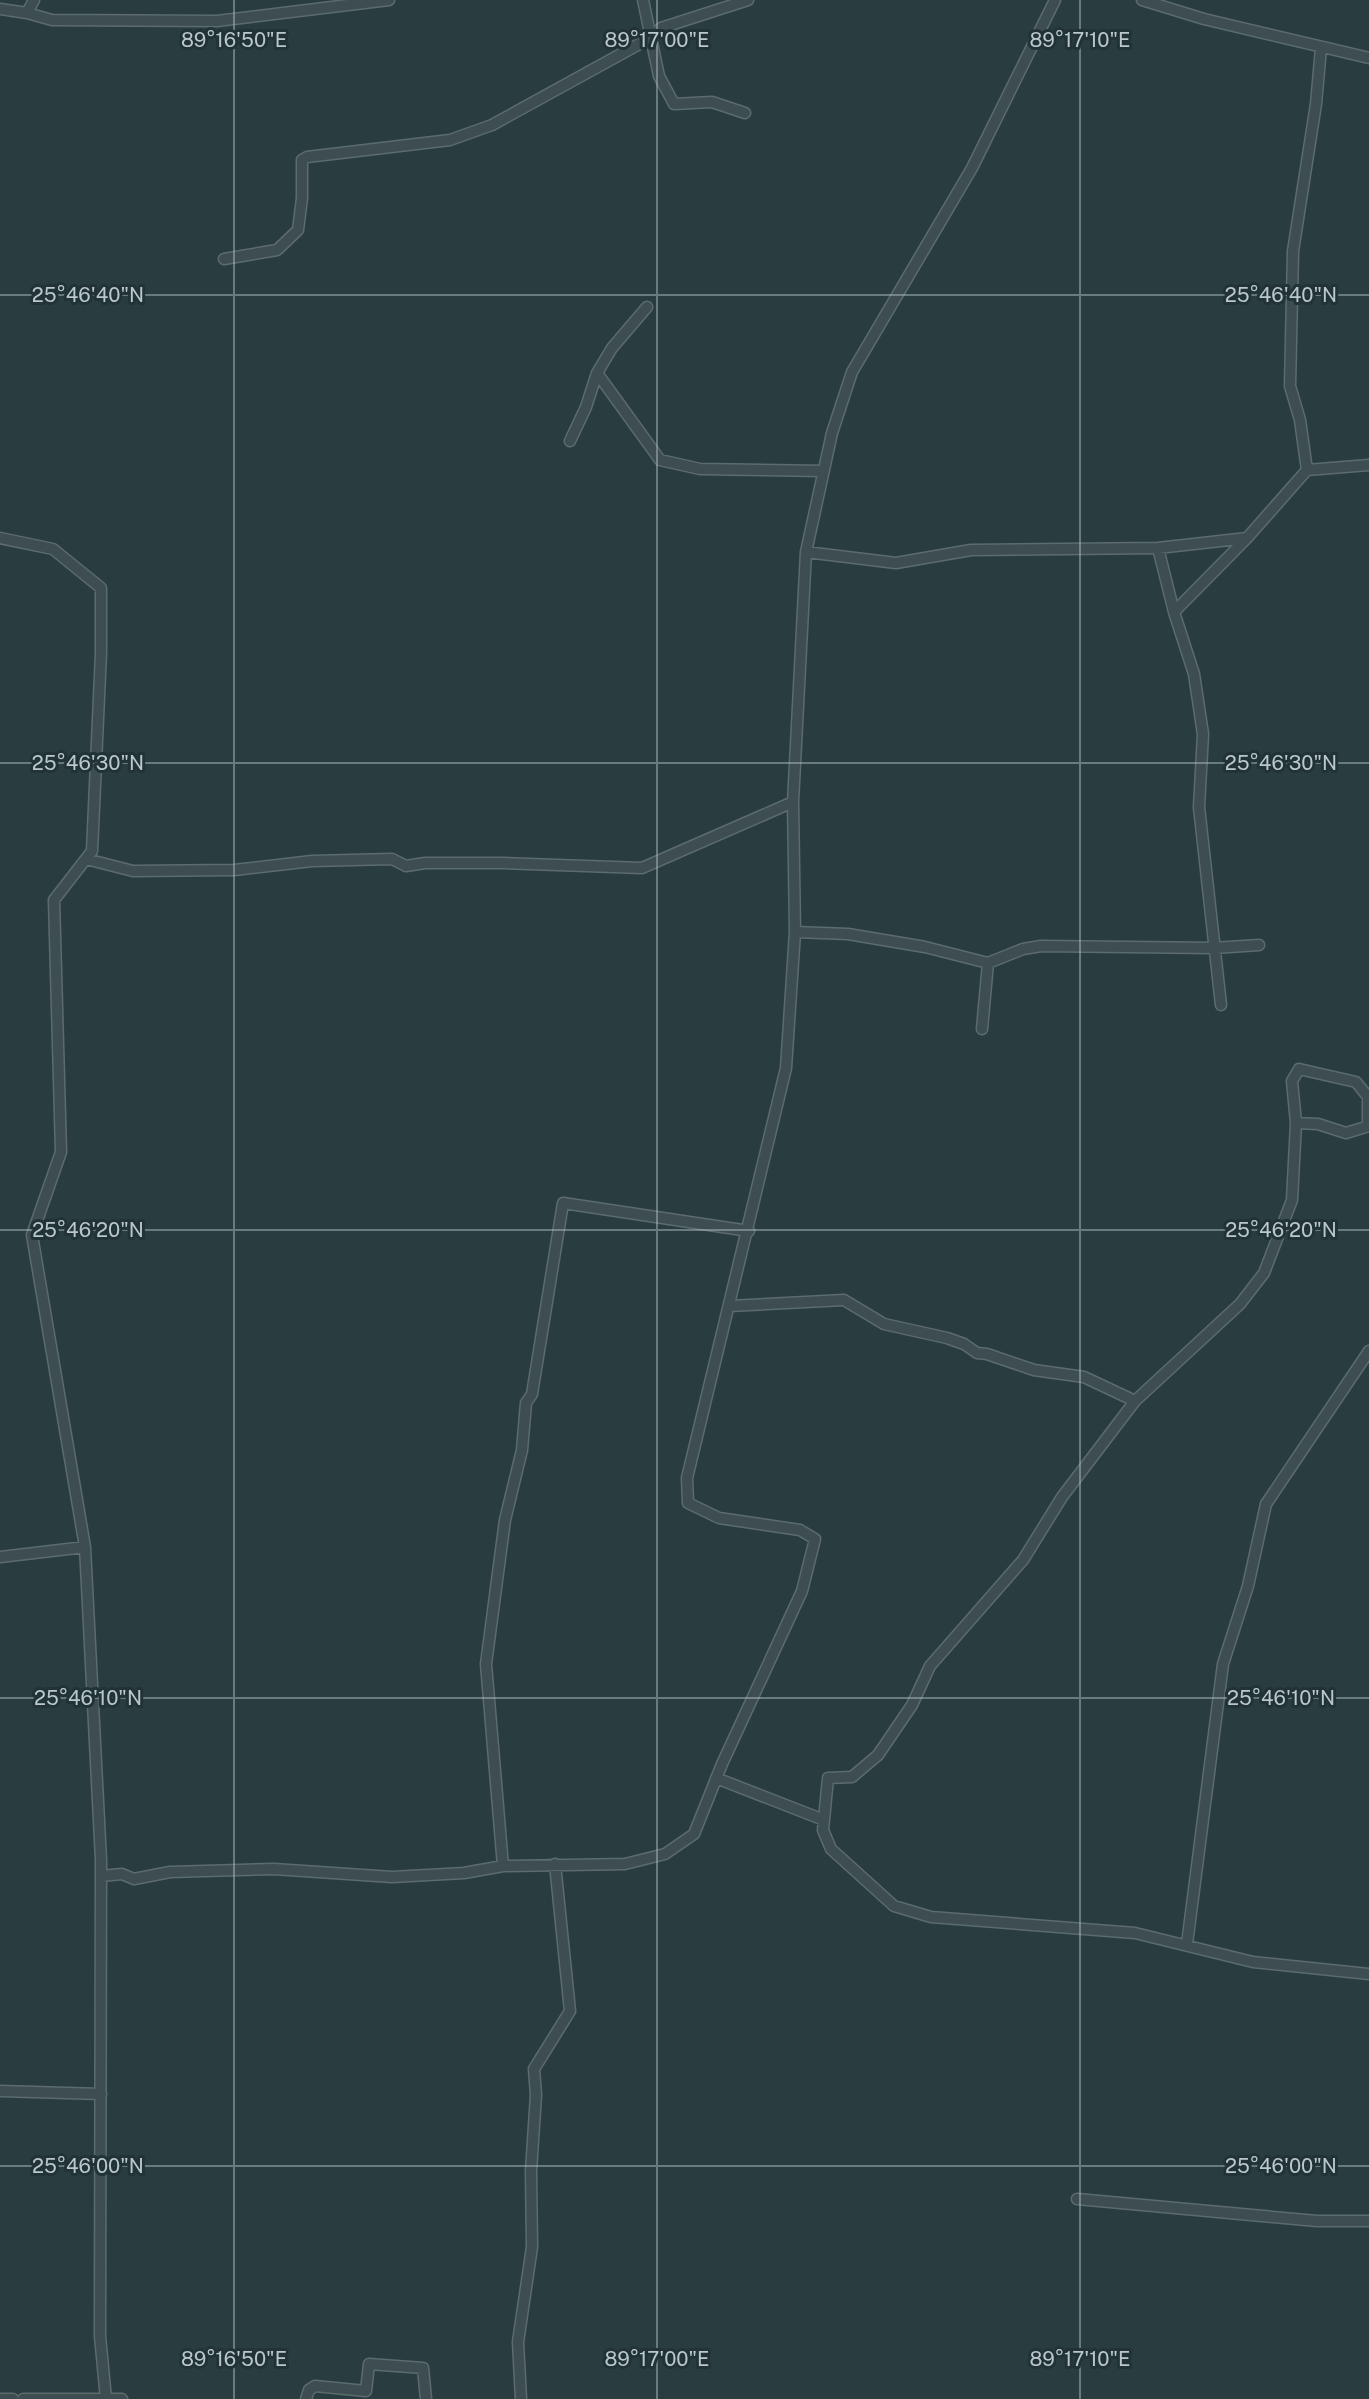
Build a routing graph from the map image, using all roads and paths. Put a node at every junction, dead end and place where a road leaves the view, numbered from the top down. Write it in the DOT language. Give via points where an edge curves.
graph roads {
  1 [pos="34,0"];
  2 [pos="389,0"];
  3 [pos="643,0"];
  4 [pos="748,0"];
  5 [pos="1055,0"];
  6 [pos="1142,0"];
  7 [pos="0,9"];
  8 [pos="27,13"];
  9 [pos="651,37"];
  10 [pos="1321,48"];
  11 [pos="1369,58"];
  12 [pos="745,113"];
  13 [pos="224,259"];
  14 [pos="647,307"];
  15 [pos="597,373"];
  16 [pos="570,441"];
  17 [pos="1369,465"];
  18 [pos="1307,470"];
  19 [pos="824,471"];
  20 [pos="0,538"];
  21 [pos="1247,538"];
  22 [pos="1158,548"];
  23 [pos="806,552"];
  24 [pos="1174,612"];
  25 [pos="793,802"];
  26 [pos="86,859"];
  27 [pos="795,932"];
  28 [pos="1259,945"];
  29 [pos="1214,948"];
  30 [pos="988,963"];
  31 [pos="1221,1005"];
  32 [pos="982,1029"];
  33 [pos="1296,1123"];
  34 [pos="1369,1126"];
  35 [pos="749,1231"];
  36 [pos="730,1306"];
  37 [pos="1369,1351"];
  38 [pos="1135,1401"];
  39 [pos="85,1547"];
  40 [pos="0,1557"];
  41 [pos="716,1778"];
  42 [pos="824,1820"];
  43 [pos="555,1864"];
  44 [pos="503,1866"];
  45 [pos="101,1876"];
  46 [pos="1187,1944"];
  47 [pos="1369,1974"];
  48 [pos="0,2091"];
  49 [pos="101,2094"];
  50 [pos="1077,2199"];
  51 [pos="1369,2221"];
  52 [pos="106,2398"];
  53 [pos="0,2399"];
  54 [pos="13,2399"];
  55 [pos="23,2399"];
  56 [pos="122,2399"];
  57 [pos="306,2399"];
  58 [pos="426,2399"];
  59 [pos="521,2399"];
  1 -- 8 [label="street"];
  2 -- 8 [label="street" via="217,21 52,20"];
  3 -- 9 [label="street"];
  4 -- 9 [label="street" via="661,28"];
  5 -- 19 [label="street" via="972,168 852,372"];
  6 -- 10 [label="street"];
  7 -- 8 [label="street"];
  9 -- 12 [label="street" via="659,76 674,104 712,102"];
  9 -- 13 [label="street" via="492,125 450,140 307,157 302,160 298,230 277,250"];
  10 -- 11 [label="street"];
  10 -- 18 [label="street" via="1293,251 1290,386"];
  14 -- 15 [label="street"];
  15 -- 16 [label="street"];
  15 -- 19 [label="street" via="660,460 700,469"];
  17 -- 18 [label="street"];
  18 -- 21 [label="street"];
  19 -- 23 [label="street"];
  20 -- 26 [label="street" via="53,549 101,588 92,851"];
  21 -- 22 [label="street"];
  21 -- 24 [label="street"];
  22 -- 23 [label="street" via="971,550 896,563"];
  22 -- 24 [label="street"];
  23 -- 25 [label="street"];
  24 -- 29 [label="street" via="1194,674 1203,734 1199,807"];
  25 -- 26 [label="street" via="642,868 406,866 392,859 133,871"];
  25 -- 27 [label="street"];
  26 -- 39 [label="street" via="54,900 61,1152 32,1235"];
  27 -- 30 [label="street" via="848,934"];
  27 -- 35 [label="street" via="786,1068"];
  28 -- 29 [label="street"];
  29 -- 30 [label="street" via="1041,946"];
  29 -- 31 [label="street"];
  30 -- 32 [label="street"];
  33 -- 34 [label="street" via="1346,1133"];
  33 -- 34 [label="street" via="1292,1081 1299,1069 1356,1082 1368,1097"];
  33 -- 38 [label="street" via="1292,1200 1264,1273 1240,1304"];
  35 -- 36 [label="street"];
  35 -- 44 [label="street" via="563,1203 522,1450 505,1520 486,1664"];
  36 -- 38 [label="street" via="844,1300 884,1324 947,1338 1034,1370 1084,1377"];
  36 -- 41 [label="street" via="687,1478 688,1503 719,1518 800,1530 815,1539 802,1591"];
  37 -- 46 [label="street" via="1266,1504 1223,1664"];
  38 -- 42 [label="street" via="1062,1497 1023,1560 930,1666 912,1705 878,1755 852,1777 828,1778"];
  39 -- 40 [label="street"];
  39 -- 45 [label="street"];
  41 -- 42 [label="street"];
  41 -- 43 [label="street" via="694,1834 665,1854 625,1864"];
  42 -- 46 [label="street" via="831,1849 894,1906 931,1917 1135,1933"];
  43 -- 44 [label="street"];
  43 -- 59 [label="street" via="570,2011 534,2069 532,2247 518,2342"];
  44 -- 45 [label="street" via="392,1877 274,1869 170,1872 134,1879"];
  45 -- 49 [label="street"];
  46 -- 47 [label="street" via="1253,1962"];
  48 -- 49 [label="street"];
  49 -- 52 [label="street" via="100,2336"];
  50 -- 51 [label="street"];
  52 -- 55 [label="street"];
  52 -- 56 [label="street"];
  53 -- 54 [label="street"];
  57 -- 58 [label="street" via="315,2386 366,2391 369,2364 423,2368"];
}
